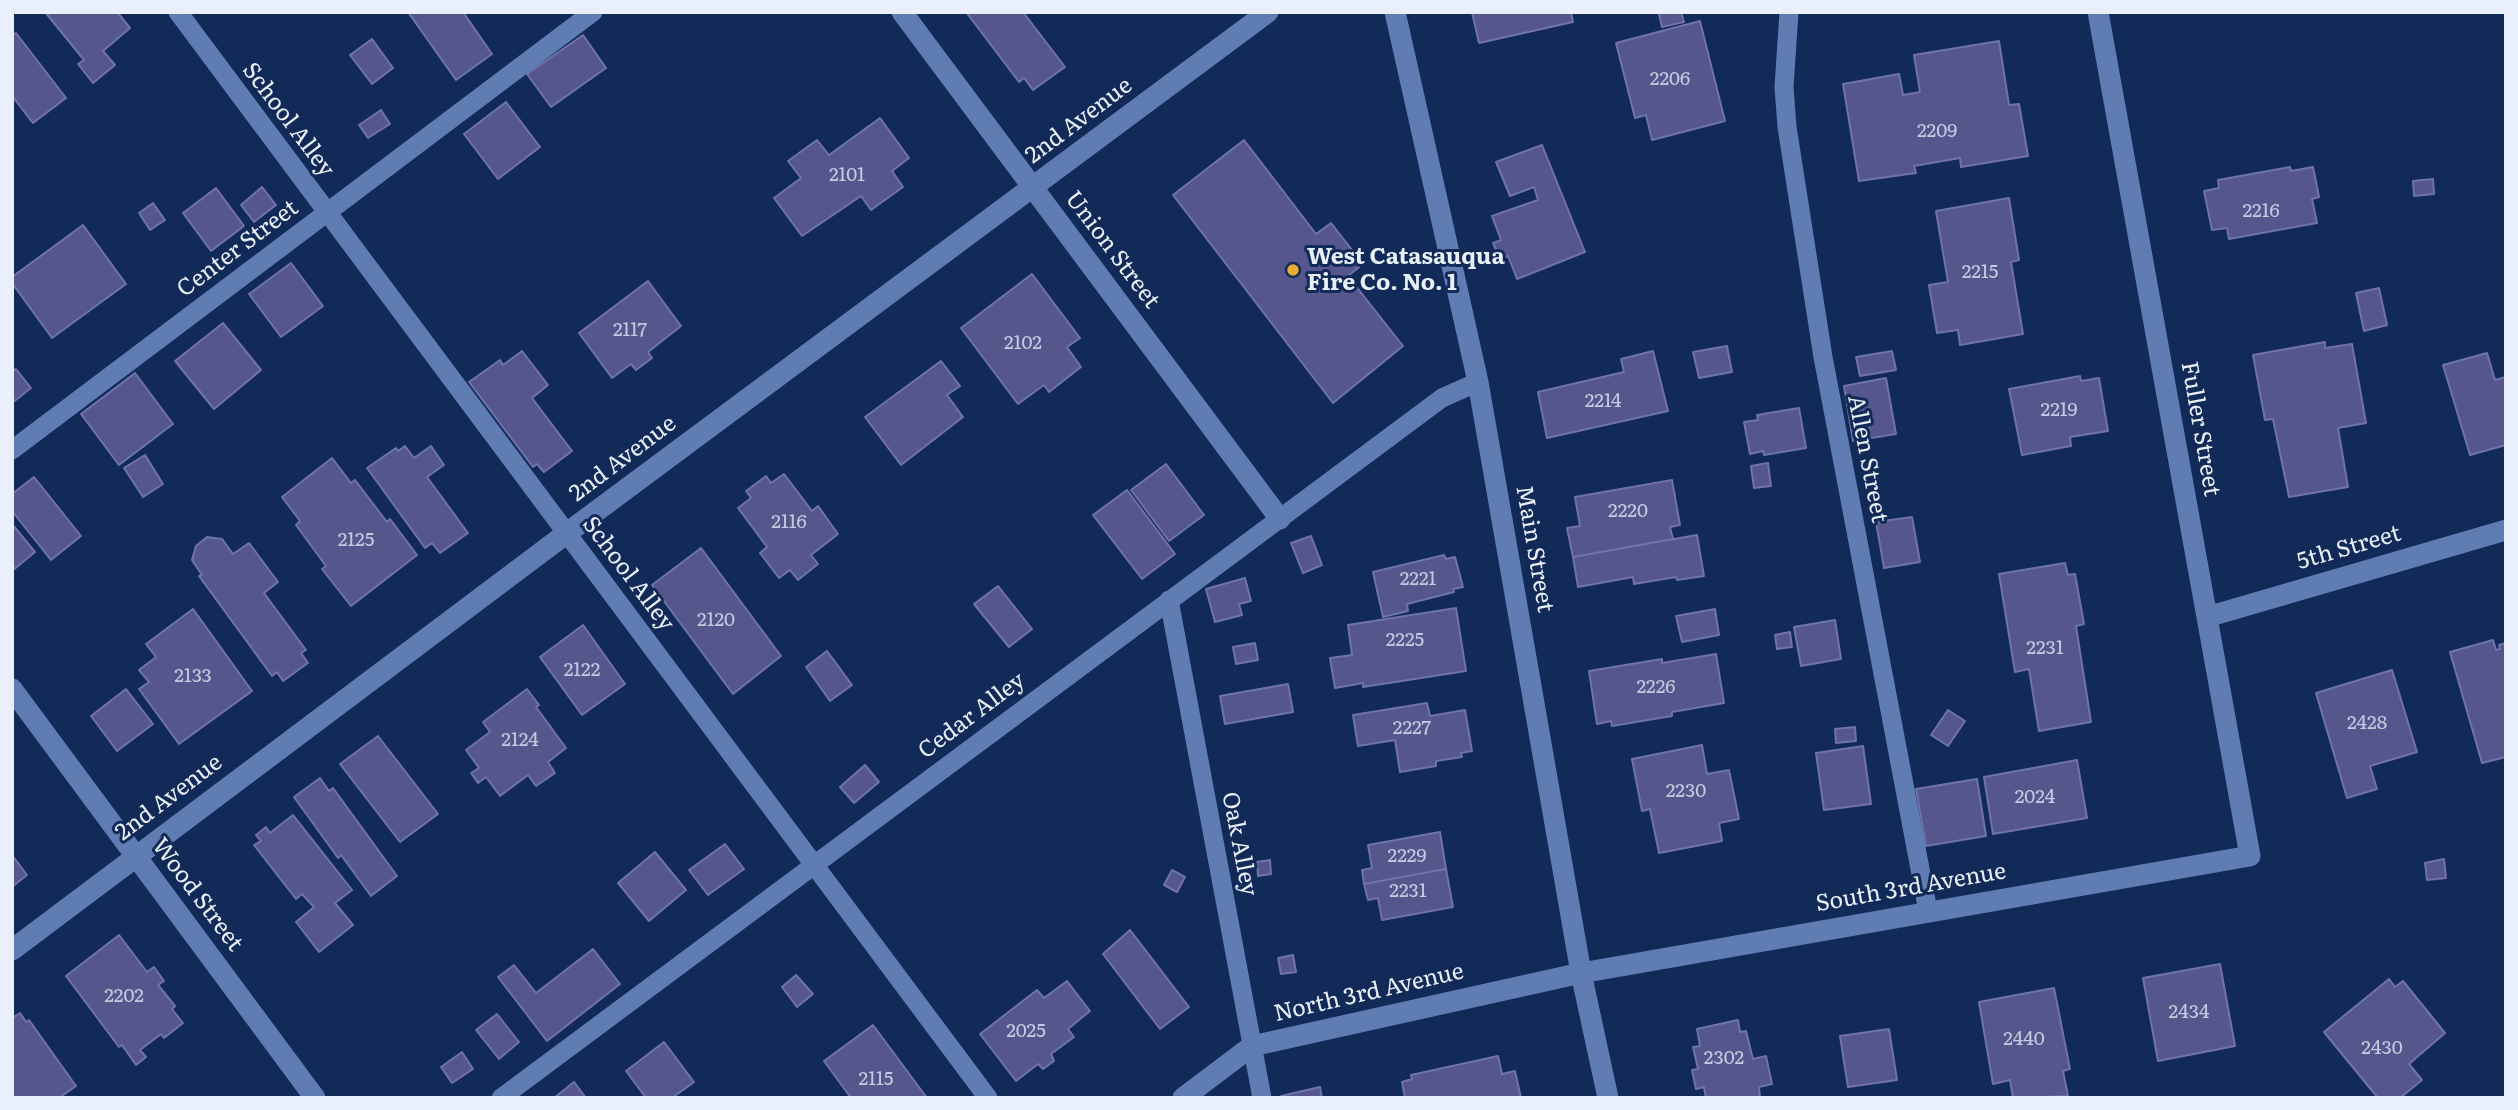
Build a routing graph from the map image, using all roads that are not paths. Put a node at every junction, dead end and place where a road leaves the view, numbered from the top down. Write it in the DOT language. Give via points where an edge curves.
graph roads {
  1 [pos="178,12"];
  2 [pos="593,12"];
  3 [pos="902,12"];
  4 [pos="1268,12"];
  5 [pos="1395,12"];
  6 [pos="1789,12"];
  7 [pos="2098,12"];
  8 [pos="1032,188"];
  9 [pos="327,213"];
  10 [pos="1478,382"];
  11 [pos="12,450"];
  12 [pos="1280,519"];
  13 [pos="2506,530"];
  14 [pos="567,533"];
  15 [pos="1169,600"];
  16 [pos="2207,617"];
  17 [pos="12,689"];
  18 [pos="136,856"];
  19 [pos="2250,856"];
  20 [pos="814,865"];
  21 [pos="1928,911"];
  22 [pos="12,950"];
  23 [pos="1581,973"];
  24 [pos="1252,1046"];
  25 [pos="315,1098"];
  26 [pos="501,1098"];
  27 [pos="988,1098"];
  28 [pos="1183,1098"];
  29 [pos="1262,1098"];
  30 [pos="1608,1098"];
  1 -- 9 [label="lane, School Alley"];
  2 -- 9 [label="lane, Center Street"];
  3 -- 8 [label="street, Union Street"];
  4 -- 8 [label="street, 2nd Avenue"];
  5 -- 10 [label="street, Main Street"];
  6 -- 21 [label="lane, Allen Street" via="1784,87 1787,127 1823,357"];
  7 -- 16 [label="street, Fuller Street"];
  8 -- 12 [label="street, Union Street"];
  8 -- 14 [label="street, 2nd Avenue"];
  9 -- 11 [label="lane, Center Street"];
  9 -- 14 [label="lane, School Alley"];
  10 -- 12 [label="lane, Cedar Alley" via="1442,398"];
  10 -- 23 [label="street, Main Street"];
  12 -- 15 [label="lane, Cedar Alley"];
  13 -- 16 [label="street, 5th Street"];
  14 -- 18 [label="street, 2nd Avenue"];
  14 -- 20 [label="lane, School Alley"];
  15 -- 20 [label="lane, Cedar Alley"];
  15 -- 24 [label="lane, Oak Alley"];
  16 -- 19 [label="street, Fuller Street"];
  17 -- 18 [label="street, Wood Street"];
  18 -- 22 [label="street, 2nd Avenue"];
  18 -- 25 [label="street, Wood Street"];
  19 -- 21 [label="street, South 3rd Avenue"];
  20 -- 26 [label="lane, Cedar Alley"];
  20 -- 27 [label="lane, School Alley"];
  21 -- 23 [label="street, South 3rd Avenue"];
  23 -- 24 [label="street, North 3rd Avenue"];
  23 -- 30 [label="street, Main Street"];
  24 -- 28 [label="street, North 3rd Avenue"];
  24 -- 29 [label="lane, Oak Alley"];
}
